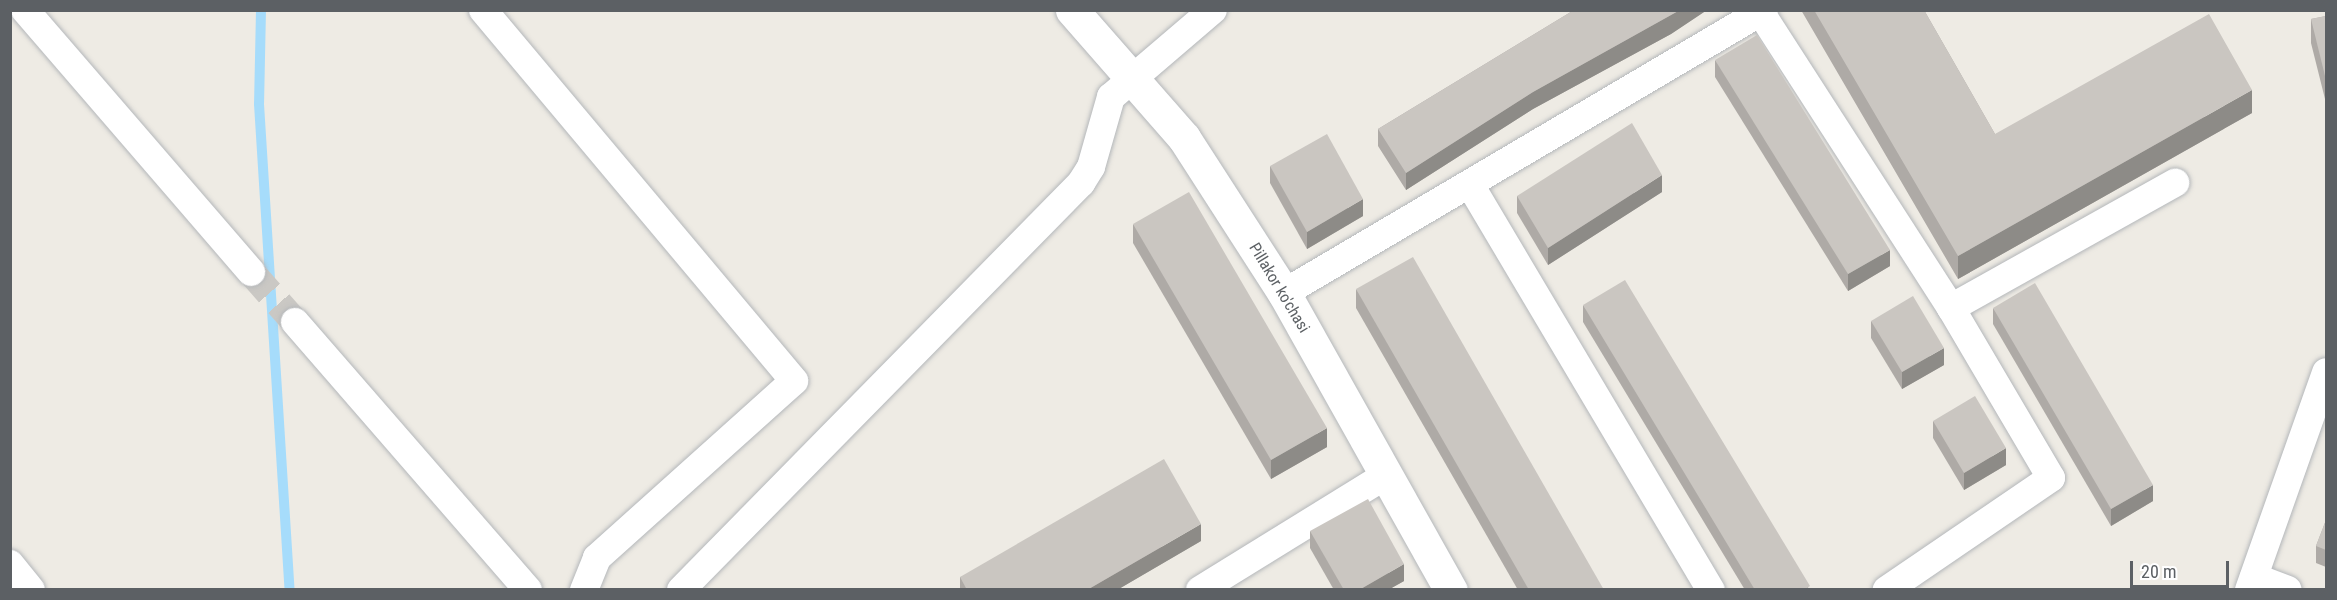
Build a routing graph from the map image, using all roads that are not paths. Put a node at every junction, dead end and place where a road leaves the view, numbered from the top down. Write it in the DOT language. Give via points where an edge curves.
graph roads {
  1 [pos="25,10"];
  2 [pos="483,10"];
  3 [pos="1072,10"];
  4 [pos="1213,10"];
  5 [pos="1762,12"];
  6 [pos="1135,77"];
  7 [pos="2175,183"];
  8 [pos="1472,188"];
  9 [pos="250,272"];
  10 [pos="1284,293"];
  11 [pos="1950,308"];
  12 [pos="295,322"];
  13 [pos="2326,372"];
  14 [pos="1386,475"];
  15 [pos="10,564"];
  16 [pos="2251,583"];
  17 [pos="31,590"];
  18 [pos="528,590"];
  19 [pos="584,590"];
  20 [pos="681,590"];
  21 [pos="1200,590"];
  22 [pos="1450,590"];
  23 [pos="1711,590"];
  24 [pos="1887,590"];
  25 [pos="2288,590"];
  1 -- 9 [label="street"];
  2 -- 19 [label="street" via="794,381 597,558"];
  3 -- 6 [label="street, Pillakor ko'chasi"];
  4 -- 6 [label="street"];
  5 -- 8 [label="street"];
  5 -- 11 [label="street"];
  6 -- 10 [label="street, Pillakor ko'chasi" via="1184,138"];
  6 -- 20 [label="street" via="1111,97 1091,167 1081,183"];
  7 -- 11 [label="street"];
  8 -- 10 [label="street"];
  8 -- 23 [label="street"];
  10 -- 14 [label="street, Pillakor ko'chasi"];
  11 -- 24 [label="street" via="2051,478"];
  12 -- 18 [label="street"];
  13 -- 16 [label="street"];
  14 -- 21 [label="street"];
  14 -- 22 [label="street, Pillakor ko'chasi"];
  15 -- 17 [label="street"];
  16 -- 25 [label="street"];
}
